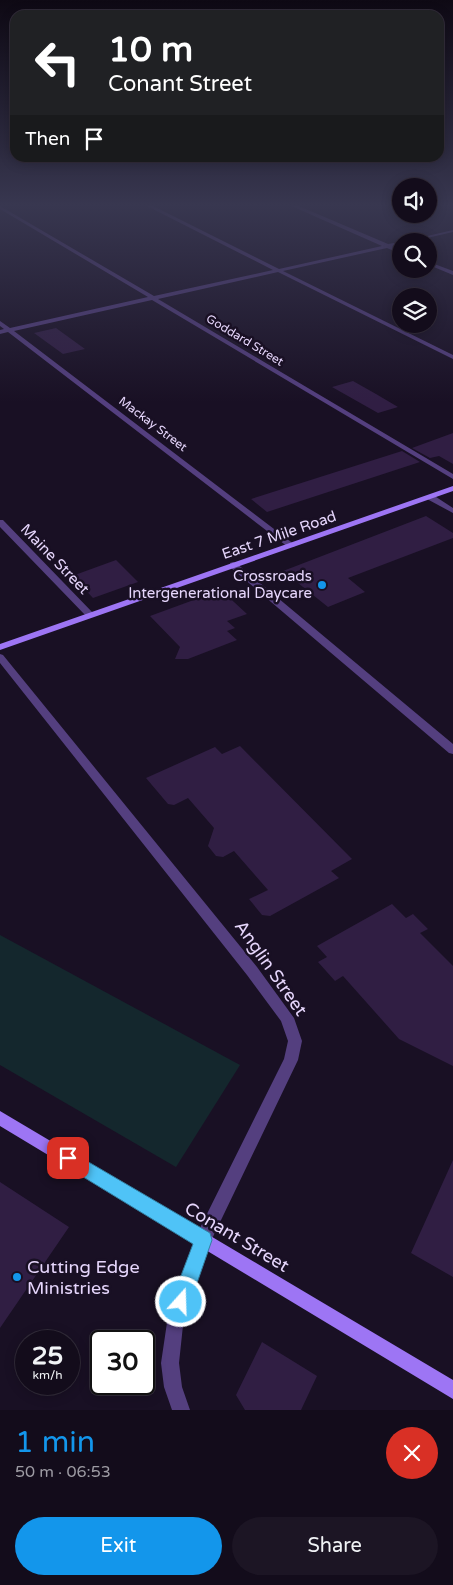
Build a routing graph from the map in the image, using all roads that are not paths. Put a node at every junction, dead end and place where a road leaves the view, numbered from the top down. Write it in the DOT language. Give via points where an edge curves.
graph roads {
  1 [pos="106,270"];
  2 [pos="278,270"];
  3 [pos="153,298"];
  4 [pos="0,323"];
  5 [pos="9,330"];
  6 [pos="0,332"];
  7 [pos="453,357"];
  8 [pos="453,477"];
  9 [pos="453,488"];
  10 [pos="430,496"];
  11 [pos="453,511"];
  12 [pos="0,522"];
  13 [pos="291,545"];
  14 [pos="233,565"];
  15 [pos="90,615"];
  16 [pos="0,647"];
  17 [pos="0,658"];
  18 [pos="453,750"];
  19 [pos="0,1118"];
  20 [pos="203,1240"];
  21 [pos="453,1390"];
  22 [pos="182,1410"];
  1 -- 3 [label="street, Goddard Street"];
  2 -- 3 [label="street"];
  2 -- 7 [label="street"];
  3 -- 5 [label="street"];
  3 -- 8 [label="street, Goddard Street"];
  4 -- 5 [label="street, Mackay Street"];
  5 -- 6 [label="street"];
  5 -- 13 [label="street, Mackay Street"];
  9 -- 10 [label="street, East 7 Mile Road"];
  10 -- 11 [label="street"];
  10 -- 13 [label="street, East 7 Mile Road"];
  12 -- 15 [label="street, Maine Street"];
  13 -- 14 [label="street, East 7 Mile Road"];
  14 -- 15 [label="street, East 7 Mile Road"];
  14 -- 18 [label="street"];
  15 -- 16 [label="street, East 7 Mile Road"];
  17 -- 20 [label="street, Anglin Street" via="252,971 287,1018 295,1040 291,1060"];
  19 -- 20 [label="street, Conant Street"];
  20 -- 21 [label="street, Conant Street"];
  20 -- 22 [label="street, Anglin Street" via="176,1316 172,1344 172,1379"];
}
